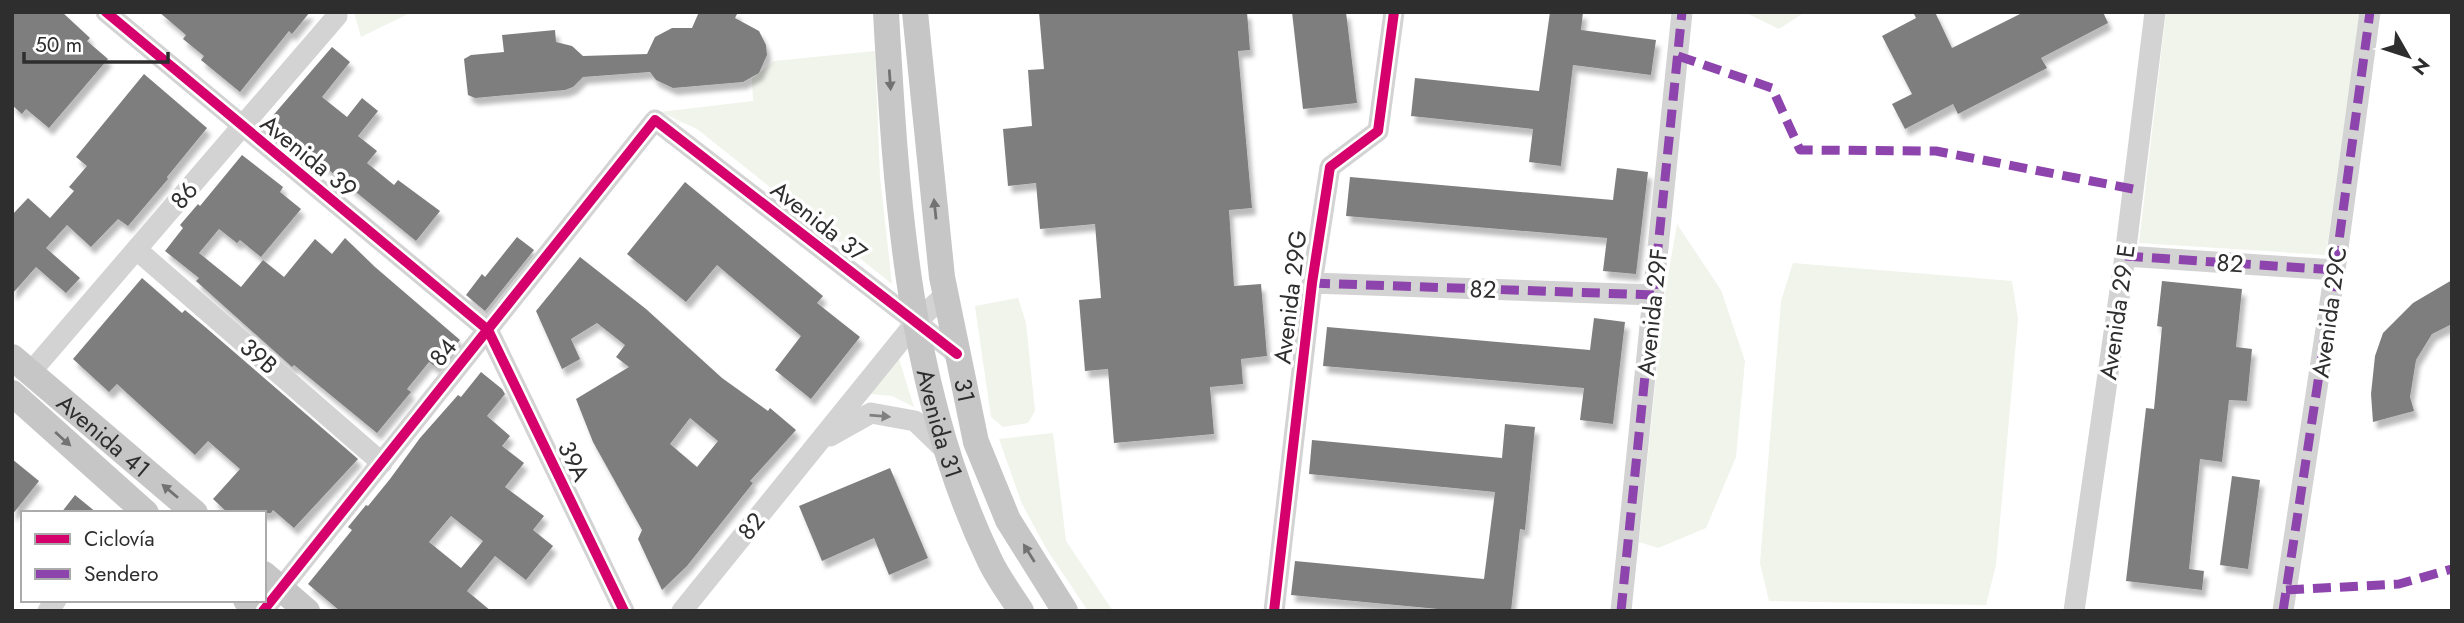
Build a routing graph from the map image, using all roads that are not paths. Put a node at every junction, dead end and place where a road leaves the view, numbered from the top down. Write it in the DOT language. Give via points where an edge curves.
graph roads {
  1 [pos="106,12"];
  2 [pos="886,12"];
  3 [pos="915,12"];
  4 [pos="1394,12"];
  5 [pos="1682,12"];
  6 [pos="2155,12"];
  7 [pos="2370,12"];
  8 [pos="337,16"];
  9 [pos="655,120"];
  10 [pos="241,127"];
  11 [pos="137,250"];
  12 [pos="2125,256"];
  13 [pos="2335,270"];
  14 [pos="1312,283"];
  15 [pos="945,295"];
  16 [pos="1654,295"];
  17 [pos="915,323"];
  18 [pos="488,330"];
  19 [pos="957,354"];
  20 [pos="21,365"];
  21 [pos="12,394"];
  22 [pos="819,442"];
  23 [pos="976,442"];
  24 [pos="946,452"];
  25 [pos="382,463"];
  26 [pos="134,509"];
  27 [pos="193,511"];
  28 [pos="273,581"];
  29 [pos="266,598"];
  30 [pos="307,611"];
  31 [pos="624,611"];
  32 [pos="682,611"];
  33 [pos="1021,611"];
  34 [pos="1065,611"];
  35 [pos="1274,611"];
  36 [pos="1621,611"];
  37 [pos="2074,611"];
  38 [pos="2283,611"];
  1 -- 10 [label="street, Avenida 39"];
  2 -- 17 [label="main road, Avenida 31, one-way" via="893,135"];
  15 -- 3 [label="main road, one-way"];
  4 -- 14 [label="street, Avenida 29G" via="1378,131 1330,167"];
  5 -- 16 [label="street, Avenida 29F"];
  6 -- 12 [label="street, Avenida 29 E"];
  7 -- 13 [label="street, Avenida 29C"];
  8 -- 10 [label="street, 86"];
  9 -- 17 [label="street, Avenida 37"];
  9 -- 18 [label="street, 84"];
  10 -- 11 [label="street, 86"];
  10 -- 18 [label="street, Avenida 39"];
  11 -- 20 [label="street, 86"];
  11 -- 25 [label="street, 39B"];
  12 -- 13 [label="street, 82"];
  12 -- 37 [label="street, Avenida 29 E"];
  13 -- 38 [label="street, Avenida 29C"];
  14 -- 16 [label="street, 82"];
  14 -- 35 [label="street, Avenida 29G"];
  15 -- 17 [label="street, 82"];
  15 -- 19 [label="main road, 31"];
  16 -- 36 [label="street, Avenida 29F"];
  17 -- 19 [label="street, Avenida 37"];
  17 -- 22 [label="street, 82"];
  17 -- 24 [label="main road, Avenida 31"];
  18 -- 25 [label="street, 84"];
  18 -- 31 [label="street, 39A"];
  19 -- 23 [label="main road, 31"];
  27 -- 20 [label="main road, Avenida 41, one-way"];
  21 -- 26 [label="main road, Avenida 41, one-way"];
  22 -- 24 [label="street, 82, one-way" via="872,413 915,421"];
  22 -- 32 [label="street, 82"];
  34 -- 23 [label="main road, Avenida 31, one-way" via="1008,520"];
  24 -- 33 [label="main road, Avenida 31" via="990,562"];
  25 -- 28 [label="street, 84"];
  28 -- 29 [label="street, 84"];
  28 -- 30 [label="main road"];
}
